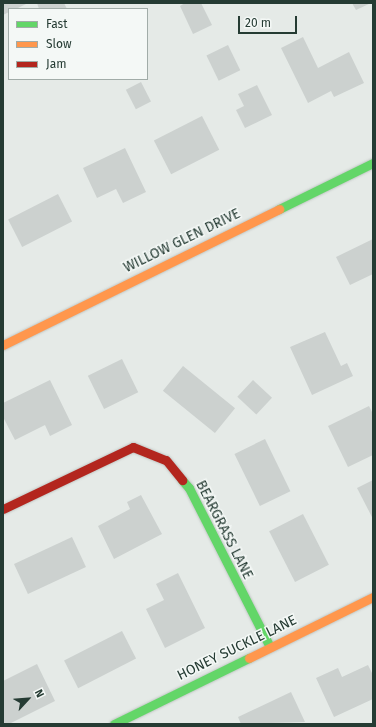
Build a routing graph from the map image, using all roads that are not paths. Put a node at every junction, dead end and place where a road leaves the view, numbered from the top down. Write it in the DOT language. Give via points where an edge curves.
graph roads {
  1 [pos="373,162"];
  2 [pos="3,346"];
  3 [pos="3,509"];
  4 [pos="373,597"];
  5 [pos="270,647"];
  6 [pos="114,724"];
  1 -- 2 [label="street, WILLOW GLEN DRIVE"];
  3 -- 5 [label="street, BEARGRASS LANE" via="133,447 166,460 189,488"];
  4 -- 5 [label="street, HONEY SUCKLE LANE"];
  5 -- 6 [label="street, HONEY SUCKLE LANE"];
}
